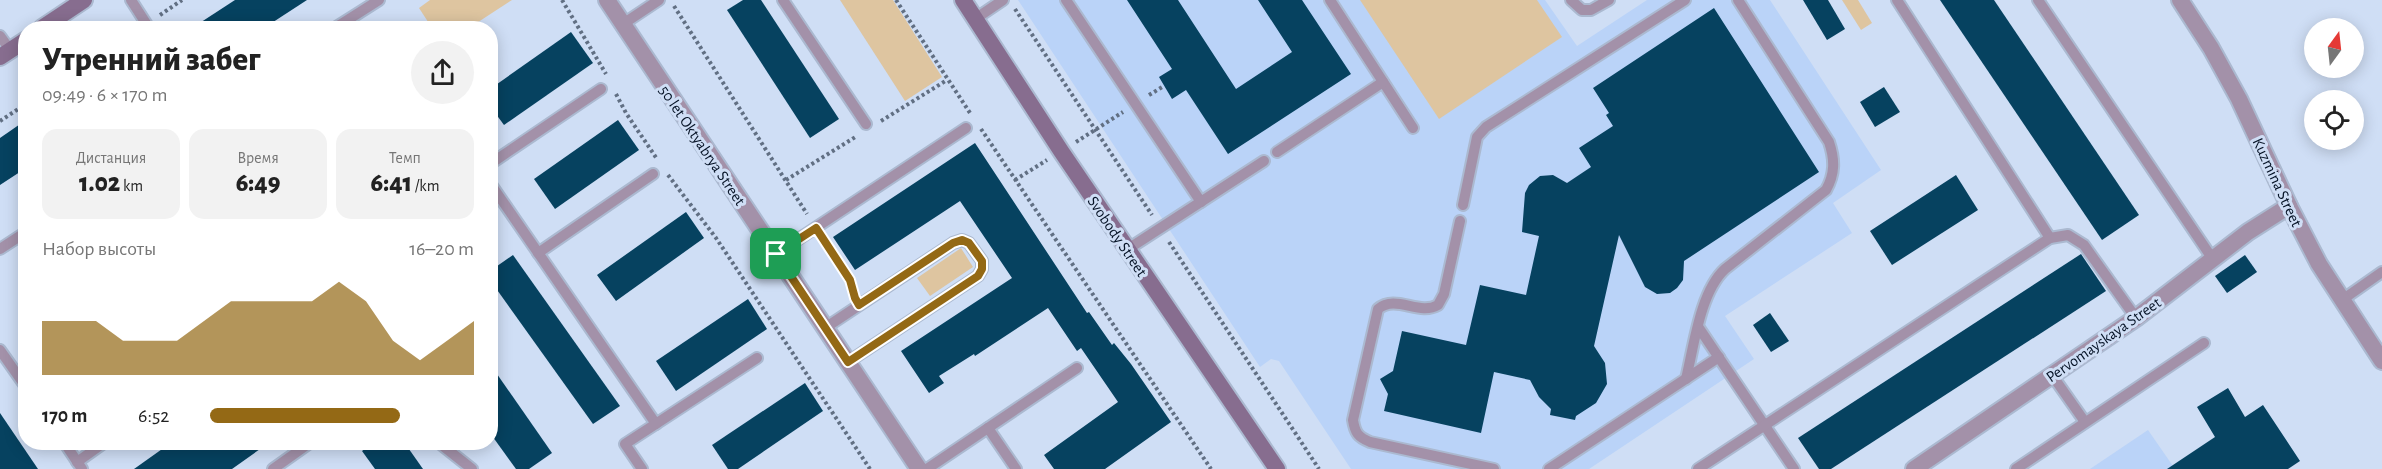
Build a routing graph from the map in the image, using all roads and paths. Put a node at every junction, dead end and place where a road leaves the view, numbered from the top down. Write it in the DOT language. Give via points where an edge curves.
graph roads {
  1 [pos="84,0"];
  2 [pos="131,0"];
  3 [pos="379,0"];
  4 [pos="562,0"];
  5 [pos="607,0"];
  6 [pos="659,0"];
  7 [pos="670,0"];
  8 [pos="783,0"];
  9 [pos="896,0"];
  10 [pos="963,0"];
  11 [pos="1003,0"];
  12 [pos="1066,0"];
  13 [pos="1330,0"];
  14 [pos="1571,0"];
  15 [pos="1609,0"];
  16 [pos="1685,0"];
  17 [pos="1738,0"];
  18 [pos="1897,0"];
  19 [pos="2038,0"];
  20 [pos="2180,0"];
  21 [pos="975,19"];
  22 [pos="52,21"];
  23 [pos="144,21"];
  24 [pos="346,21"];
  25 [pos="623,24"];
  26 [pos="0,36"];
  27 [pos="18,45"];
  28 [pos="5,54"];
  29 [pos="1383,82"];
  30 [pos="1164,86"];
  31 [pos="601,89"];
  32 [pos="1136,104"];
  33 [pos="18,109"];
  34 [pos="972,116"];
  35 [pos="0,121"];
  36 [pos="866,124"];
  37 [pos="978,125"];
  38 [pos="966,128"];
  39 [pos="1413,128"];
  40 [pos="1061,151"];
  41 [pos="1277,152"];
  42 [pos="498,159"];
  43 [pos="658,160"];
  44 [pos="1264,161"];
  45 [pos="664,170"];
  46 [pos="653,174"];
  47 [pos="1015,180"];
  48 [pos="498,195"];
  49 [pos="1201,202"];
  50 [pos="1463,205"];
  51 [pos="2289,206"];
  52 [pos="1460,220"];
  53 [pos="816,228"];
  54 [pos="18,237"];
  55 [pos="2050,238"];
  56 [pos="0,249"];
  57 [pos="1128,249"];
  58 [pos="538,253"];
  59 [pos="776,254"];
  60 [pos="2212,258"];
  61 [pos="2382,273"];
  62 [pos="2342,300"];
  63 [pos="859,305"];
  64 [pos="2136,318"];
  65 [pos="825,328"];
  66 [pos="1699,328"];
  67 [pos="2204,343"];
  68 [pos="0,350"];
  69 [pos="1719,357"];
  70 [pos="757,358"];
  71 [pos="2382,361"];
  72 [pos="848,362"];
  73 [pos="1077,368"];
  74 [pos="2052,375"];
  75 [pos="18,376"];
  76 [pos="1686,379"];
  77 [pos="2085,422"];
  78 [pos="656,424"];
  79 [pos="1766,426"];
  80 [pos="988,428"];
  81 [pos="70,450"];
  82 [pos="96,450"];
  83 [pos="300,450"];
  84 [pos="448,450"];
  85 [pos="80,465"];
  86 [pos="1487,468"];
  87 [pos="273,469"];
  88 [pos="472,469"];
  89 [pos="642,469"];
  90 [pos="870,469"];
  91 [pos="919,469"];
  92 [pos="927,469"];
  93 [pos="1016,469"];
  94 [pos="1211,469"];
  95 [pos="1277,469"];
  96 [pos="1549,469"];
  97 [pos="1698,469"];
  98 [pos="1794,469"];
  99 [pos="1914,469"];
  100 [pos="2016,469"];
  1 -- 22 [label="main road"];
  2 -- 23 [label="lane"];
  3 -- 24 [label="lane"];
  4 -- 43 [label="path" via="626,113"];
  5 -- 25 [label="street, 50 let Oktyabrya Street"];
  6 -- 25 [label="lane"];
  7 -- 53 [label="path"];
  8 -- 36 [label="lane"];
  9 -- 34 [label="path"];
  10 -- 21 [label="main road, Svobody Street"];
  11 -- 21 [label="lane"];
  12 -- 32 [label="lane"];
  13 -- 29 [label="lane"];
  14 -- 15 [label="lane" via="1582,10 1591,10"];
  16 -- 50 [label="lane" via="1486,127 1478,137"];
  17 -- 66 [label="lane" via="1829,142 1834,166 1826,190 1714,281"];
  18 -- 55 [label="lane"];
  19 -- 60 [label="lane"];
  20 -- 51 [label="street, Kuzmina Street" via="2239,99"];
  21 -- 40 [label="main road, Svobody Street"];
  25 -- 59 [label="street, 50 let Oktyabrya Street"];
  26 -- 28 [label="lane"];
  27 -- 28 [label="main road"];
  29 -- 39 [label="lane"];
  29 -- 41 [label="lane"];
  30 -- 32 [label="path"];
  31 -- 42 [label="lane"];
  32 -- 40 [label="path"];
  32 -- 49 [label="lane"];
  33 -- 35 [label="path"];
  37 -- 47 [label="path"];
  38 -- 53 [label="lane"];
  40 -- 47 [label="path"];
  40 -- 57 [label="main road, Svobody Street"];
  44 -- 49 [label="lane"];
  45 -- 90 [label="path" via="716,238"];
  46 -- 58 [label="lane"];
  47 -- 94 [label="path"];
  48 -- 58 [label="lane"];
  49 -- 57 [label="lane"];
  51 -- 60 [label="street, Pervomayskaya Street"];
  51 -- 62 [label="street, Kuzmina Street"];
  52 -- 86 [label="lane" via="1444,294 1438,305 1426,309 1390,303 1378,309 1353,420 1360,438 1370,442"];
  53 -- 59 [label="lane"];
  53 -- 63 [label="path" via="850,280"];
  54 -- 56 [label="lane"];
  55 -- 64 [label="lane" via="2068,235 2084,245"];
  55 -- 79 [label="lane"];
  57 -- 95 [label="main road, Svobody Street"];
  58 -- 78 [label="lane"];
  59 -- 65 [label="street, 50 let Oktyabrya Street"];
  60 -- 64 [label="street, Pervomayskaya Street"];
  61 -- 62 [label="lane"];
  62 -- 71 [label="street, Kuzmina Street"];
  63 -- 65 [label="lane"];
  63 -- 72 [label="lane" via="953,243 969,243 982,261 978,276"];
  64 -- 74 [label="street, Pervomayskaya Street"];
  65 -- 72 [label="street, 50 let Oktyabrya Street"];
  66 -- 69 [label="lane"];
  66 -- 76 [label="lane"];
  67 -- 77 [label="lane"];
  68 -- 75 [label="lane"];
  69 -- 76 [label="lane"];
  69 -- 79 [label="lane"];
  70 -- 78 [label="lane"];
  72 -- 91 [label="street, 50 let Oktyabrya Street"];
  73 -- 80 [label="lane"];
  74 -- 77 [label="lane"];
  74 -- 99 [label="street, Pervomayskaya Street"];
  76 -- 96 [label="lane"];
  77 -- 100 [label="lane"];
  78 -- 89 [label="lane" via="625,444"];
  79 -- 97 [label="lane"];
  79 -- 98 [label="lane"];
  80 -- 92 [label="lane"];
  80 -- 93 [label="lane"];
  81 -- 85 [label="lane"];
  82 -- 85 [label="lane"];
  83 -- 87 [label="lane"];
  84 -- 88 [label="lane"];
}
